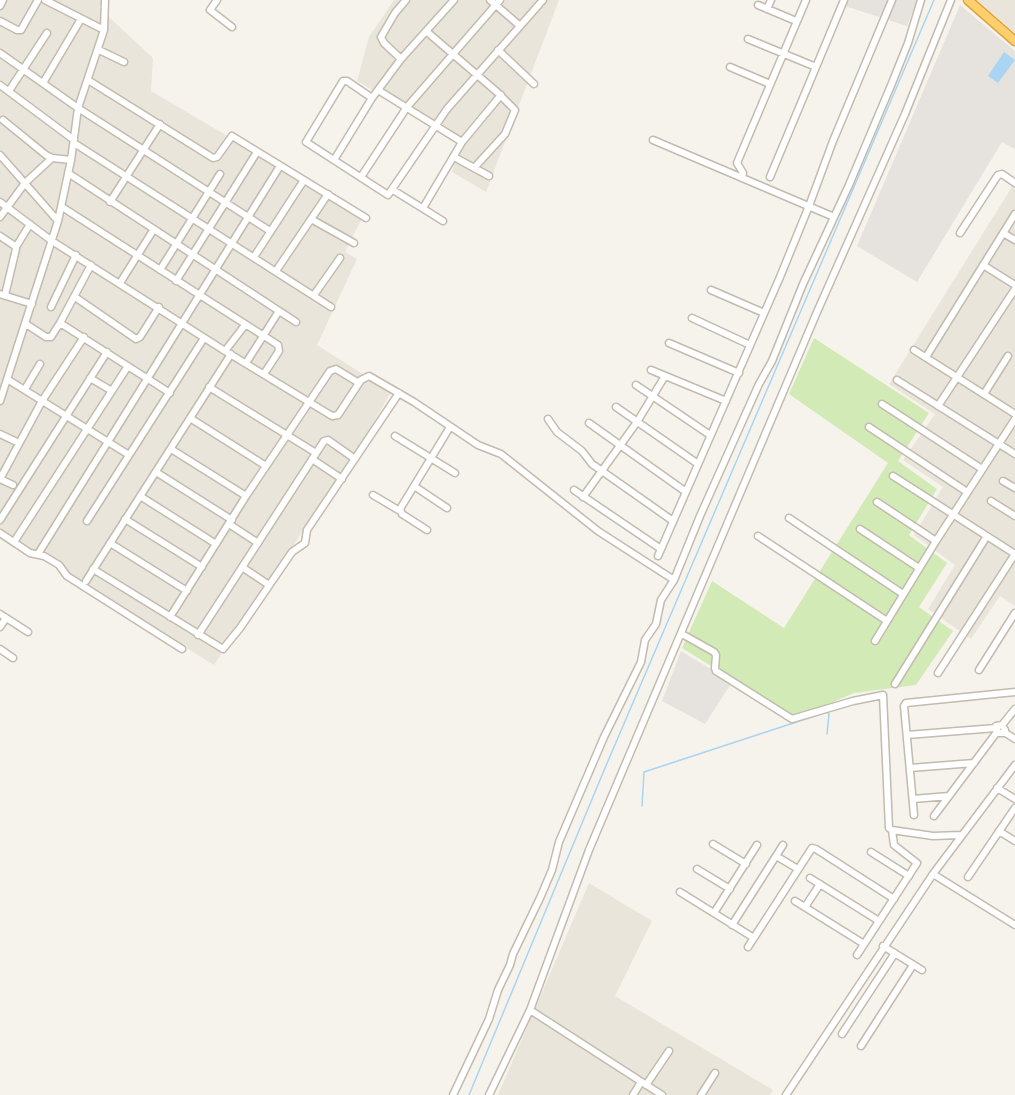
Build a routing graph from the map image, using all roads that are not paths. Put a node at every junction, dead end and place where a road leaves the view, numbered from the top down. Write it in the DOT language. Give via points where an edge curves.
graph roads {
  1 [pos="3,0"];
  2 [pos="38,0"];
  3 [pos="45,0"];
  4 [pos="63,0"];
  5 [pos="105,0"];
  6 [pos="217,0"];
  7 [pos="406,0"];
  8 [pos="454,0"];
  9 [pos="543,0"];
  10 [pos="771,0"];
  11 [pos="806,0"];
  12 [pos="844,0"];
  13 [pos="892,0"];
  14 [pos="921,0"];
  15 [pos="951,0"];
  16 [pos="968,0"];
  17 [pos="495,2"];
  18 [pos="758,5"];
  19 [pos="0,6"];
  20 [pos="59,7"];
  21 [pos="767,9"];
  22 [pos="81,19"];
  23 [pos="0,21"];
  24 [pos="796,21"];
  25 [pos="519,25"];
  26 [pos="232,27"];
  27 [pos="104,30"];
  28 [pos="426,31"];
  29 [pos="47,33"];
  30 [pos="748,39"];
  31 [pos="1015,41"];
  32 [pos="99,50"];
  33 [pos="498,50"];
  34 [pos="0,53"];
  35 [pos="783,53"];
  36 [pos="452,54"];
  37 [pos="401,59"];
  38 [pos="124,62"];
  39 [pos="730,67"];
  40 [pos="816,67"];
  41 [pos="23,69"];
  42 [pos="476,74"];
  43 [pos="88,80"];
  44 [pos="43,83"];
  45 [pos="534,84"];
  46 [pos="770,84"];
  47 [pos="0,85"];
  48 [pos="378,90"];
  49 [pos="9,91"];
  50 [pos="501,95"];
  51 [pos="372,98"];
  52 [pos="407,107"];
  53 [pos="78,108"];
  54 [pos="3,120"];
  55 [pos="160,124"];
  56 [pos="435,125"];
  57 [pos="653,140"];
  58 [pos="74,142"];
  59 [pos="462,142"];
  60 [pos="144,150"];
  61 [pos="257,152"];
  62 [pos="0,155"];
  63 [pos="454,157"];
  64 [pos="52,158"];
  65 [pos="71,160"];
  66 [pos="334,160"];
  67 [pos="280,166"];
  68 [pos="474,168"];
  69 [pos="68,174"];
  70 [pos="220,174"];
  71 [pos="127,176"];
  72 [pos="743,176"];
  73 [pos="361,177"];
  74 [pos="489,177"];
  75 [pos="770,177"];
  76 [pos="304,180"];
  77 [pos="25,183"];
  78 [pos="1015,183"];
  79 [pos="393,190"];
  80 [pos="209,192"];
  81 [pos="328,194"];
  82 [pos="110,201"];
  83 [pos="0,202"];
  84 [pos="226,202"];
  85 [pos="809,206"];
  86 [pos="7,207"];
  87 [pos="62,207"];
  88 [pos="423,208"];
  89 [pos="1015,214"];
  90 [pos="0,217"];
  91 [pos="248,217"];
  92 [pos="834,217"];
  93 [pos="366,218"];
  94 [pos="194,219"];
  95 [pos="311,219"];
  96 [pos="58,220"];
  97 [pos="443,220"];
  98 [pos="30,224"];
  99 [pos="154,229"];
  100 [pos="210,229"];
  101 [pos="270,231"];
  102 [pos="960,233"];
  103 [pos="1003,233"];
  104 [pos="0,236"];
  105 [pos="1015,240"];
  106 [pos="52,241"];
  107 [pos="232,243"];
  108 [pos="354,243"];
  109 [pos="177,244"];
  110 [pos="16,247"];
  111 [pos="76,255"];
  112 [pos="193,255"];
  113 [pos="137,256"];
  114 [pos="254,257"];
  115 [pos="340,258"];
  116 [pos="91,265"];
  117 [pos="984,265"];
  118 [pos="160,270"];
  119 [pos="215,270"];
  120 [pos="276,272"];
  121 [pos="176,280"];
  122 [pos="120,283"];
  123 [pos="1015,287"];
  124 [pos="711,290"];
  125 [pos="2,295"];
  126 [pos="199,295"];
  127 [pos="314,295"];
  128 [pos="75,297"];
  129 [pos="32,304"];
  130 [pos="51,307"];
  131 [pos="331,307"];
  132 [pos="159,308"];
  133 [pos="279,311"];
  134 [pos="764,313"];
  135 [pos="692,318"];
  136 [pos="296,322"];
  137 [pos="60,323"];
  138 [pos="26,324"];
  139 [pos="182,324"];
  140 [pos="245,325"];
  141 [pos="263,336"];
  142 [pos="84,337"];
  143 [pos="204,338"];
  144 [pos="669,343"];
  145 [pos="750,345"];
  146 [pos="914,350"];
  147 [pos="107,352"];
  148 [pos="228,353"];
  149 [pos="1008,356"];
  150 [pos="926,357"];
  151 [pos="246,363"];
  152 [pos="40,364"];
  153 [pos="128,366"];
  154 [pos="651,370"];
  155 [pos="739,373"];
  156 [pos="264,374"];
  157 [pos="665,376"];
  158 [pos="957,377"];
  159 [pos="90,378"];
  160 [pos="7,379"];
  161 [pos="148,380"];
  162 [pos="897,380"];
  163 [pos="359,383"];
  164 [pos="636,384"];
  165 [pos="210,387"];
  166 [pos="25,389"];
  167 [pos="111,391"];
  168 [pos="1,392"];
  169 [pos="170,393"];
  170 [pos="399,393"];
  171 [pos="984,394"];
  172 [pos="653,396"];
  173 [pos="0,401"];
  174 [pos="42,401"];
  175 [pos="726,401"];
  176 [pos="308,402"];
  177 [pos="882,404"];
  178 [pos="938,406"];
  179 [pos="616,407"];
  180 [pos="1015,414"];
  181 [pos="67,417"];
  182 [pos="190,418"];
  183 [pos="548,419"];
  184 [pos="1015,419"];
  185 [pos="637,422"];
  186 [pos="589,423"];
  187 [pos="450,427"];
  188 [pos="869,427"];
  189 [pos="87,430"];
  190 [pos="0,434"];
  191 [pos="710,435"];
  192 [pos="286,436"];
  193 [pos="395,436"];
  194 [pos="19,443"];
  195 [pos="109,443"];
  196 [pos="998,443"];
  197 [pos="621,446"];
  198 [pos="171,448"];
  199 [pos="1015,454"];
  200 [pos="129,455"];
  201 [pos="314,456"];
  202 [pos="431,458"];
  203 [pos="355,459"];
  204 [pos="698,464"];
  205 [pos="266,466"];
  206 [pos="982,469"];
  207 [pos="603,471"];
  208 [pos="156,472"];
  209 [pos="454,473"];
  210 [pos="893,476"];
  211 [pos="342,479"];
  212 [pos="1003,481"];
  213 [pos="13,485"];
  214 [pos="414,486"];
  215 [pos="1015,488"];
  216 [pos="574,490"];
  217 [pos="686,492"];
  218 [pos="967,492"];
  219 [pos="373,495"];
  220 [pos="140,496"];
  221 [pos="246,496"];
  222 [pos="584,496"];
  223 [pos="992,501"];
  224 [pos="877,502"];
  225 [pos="447,508"];
  226 [pos="400,510"];
  227 [pos="953,514"];
  228 [pos="1015,516"];
  229 [pos="789,518"];
  230 [pos="125,519"];
  231 [pos="0,520"];
  232 [pos="87,521"];
  233 [pos="673,521"];
  234 [pos="230,522"];
  235 [pos="860,529"];
  236 [pos="427,530"];
  237 [pos="0,533"];
  238 [pos="758,536"];
  239 [pos="987,536"];
  240 [pos="936,541"];
  241 [pos="14,542"];
  242 [pos="110,543"];
  243 [pos="258,543"];
  244 [pos="216,544"];
  245 [pos="38,554"];
  246 [pos="1015,554"];
  247 [pos="202,567"];
  248 [pos="242,567"];
  249 [pos="920,568"];
  250 [pos="93,569"];
  251 [pos="674,580"];
  252 [pos="86,581"];
  253 [pos="269,585"];
  254 [pos="187,591"];
  255 [pos="903,594"];
  256 [pos="1015,613"];
  257 [pos="3,616"];
  258 [pos="170,617"];
  259 [pos="887,621"];
  260 [pos="1013,622"];
  261 [pos="0,627"];
  262 [pos="28,632"];
  263 [pos="682,634"];
  264 [pos="198,635"];
  265 [pos="875,640"];
  266 [pos="182,649"];
  267 [pos="0,650"];
  268 [pos="13,658"];
  269 [pos="979,670"];
  270 [pos="938,673"];
  271 [pos="895,684"];
  272 [pos="1015,692"];
  273 [pos="1015,709"];
  274 [pos="1000,729"];
  275 [pos="907,735"];
  276 [pos="1015,739"];
  277 [pos="974,763"];
  278 [pos="1015,765"];
  279 [pos="910,768"];
  280 [pos="997,788"];
  281 [pos="949,796"];
  282 [pos="913,799"];
  283 [pos="1015,799"];
  284 [pos="1014,812"];
  285 [pos="915,815"];
  286 [pos="934,816"];
  287 [pos="892,831"];
  288 [pos="999,831"];
  289 [pos="961,835"];
  290 [pos="1015,841"];
  291 [pos="713,844"];
  292 [pos="758,845"];
  293 [pos="783,845"];
  294 [pos="871,852"];
  295 [pos="776,856"];
  296 [pos="746,864"];
  297 [pos="697,869"];
  298 [pos="798,869"];
  299 [pos="933,874"];
  300 [pos="909,876"];
  301 [pos="968,877"];
  302 [pos="810,879"];
  303 [pos="820,884"];
  304 [pos="730,889"];
  305 [pos="680,892"];
  306 [pos="894,899"];
  307 [pos="795,901"];
  308 [pos="805,907"];
  309 [pos="714,913"];
  310 [pos="879,921"];
  311 [pos="732,925"];
  312 [pos="1015,926"];
  313 [pos="754,938"];
  314 [pos="864,944"];
  315 [pos="883,946"];
  316 [pos="748,947"];
  317 [pos="894,953"];
  318 [pos="857,955"];
  319 [pos="913,965"];
  320 [pos="922,970"];
  321 [pos="530,1010"];
  322 [pos="842,1034"];
  323 [pos="861,1046"];
  324 [pos="669,1051"];
  325 [pos="715,1073"];
  326 [pos="644,1083"];
  327 [pos="453,1095"];
  328 [pos="489,1095"];
  329 [pos="633,1095"];
  330 [pos="662,1095"];
  331 [pos="700,1095"];
  332 [pos="786,1095"];
  1 -- 19 [label="street"];
  2 -- 23 [label="street" via="21,30"];
  3 -- 20 [label="street"];
  4 -- 20 [label="street"];
  5 -- 27 [label="street"];
  6 -- 26 [label="street" via="211,11"];
  7 -- 37 [label="street" via="381,37"];
  8 -- 28 [label="street"];
  9 -- 25 [label="street"];
  10 -- 21 [label="street"];
  11 -- 24 [label="street"];
  12 -- 40 [label="street"];
  13 -- 85 [label="street"];
  14 -- 92 [label="street" via="892,83"];
  15 -- 263 [label="street"];
  16 -- 31 [label="highway"];
  17 -- 25 [label="street"];
  17 -- 36 [label="street"];
  18 -- 21 [label="street"];
  20 -- 22 [label="street"];
  21 -- 24 [label="street"];
  22 -- 27 [label="street"];
  22 -- 44 [label="street"];
  24 -- 35 [label="street"];
  25 -- 33 [label="street"];
  27 -- 32 [label="street"];
  28 -- 36 [label="street"];
  28 -- 37 [label="street"];
  29 -- 41 [label="street"];
  30 -- 35 [label="street"];
  32 -- 38 [label="street"];
  32 -- 43 [label="street"];
  33 -- 42 [label="street"];
  33 -- 45 [label="street"];
  34 -- 41 [label="street"];
  35 -- 40 [label="street"];
  35 -- 46 [label="street"];
  36 -- 42 [label="street"];
  36 -- 52 [label="street"];
  37 -- 48 [label="street"];
  39 -- 46 [label="street"];
  40 -- 75 [label="street"];
  41 -- 44 [label="street"];
  41 -- 49 [label="street"];
  42 -- 50 [label="street"];
  42 -- 56 [label="street"];
  43 -- 53 [label="street"];
  43 -- 55 [label="street"];
  44 -- 53 [label="street"];
  46 -- 72 [label="street" via="737,163"];
  47 -- 49 [label="street"];
  48 -- 51 [label="street"];
  48 -- 52 [label="street"];
  49 -- 58 [label="street"];
  50 -- 59 [label="street"];
  50 -- 68 [label="street" via="514,112 505,134"];
  51 -- 66 [label="street"];
  51 -- 66 [label="street" via="347,81 341,82 306,142"];
  52 -- 56 [label="street"];
  52 -- 73 [label="street"];
  53 -- 58 [label="street"];
  53 -- 60 [label="street"];
  54 -- 64 [label="street"];
  55 -- 60 [label="street"];
  55 -- 61 [label="street" via="214,158 231,136"];
  56 -- 59 [label="street"];
  56 -- 79 [label="street"];
  57 -- 72 [label="street"];
  58 -- 65 [label="street"];
  58 -- 71 [label="street"];
  59 -- 63 [label="street"];
  60 -- 71 [label="street"];
  60 -- 80 [label="street"];
  61 -- 67 [label="street"];
  61 -- 84 [label="street"];
  62 -- 77 [label="street"];
  63 -- 68 [label="street"];
  63 -- 88 [label="street"];
  64 -- 65 [label="street"];
  64 -- 77 [label="street"];
  65 -- 69 [label="street"];
  66 -- 73 [label="street"];
  67 -- 76 [label="street"];
  67 -- 91 [label="street"];
  68 -- 74 [label="street"];
  69 -- 82 [label="street"];
  69 -- 87 [label="street"];
  70 -- 80 [label="street"];
  71 -- 82 [label="street"];
  71 -- 94 [label="street"];
  72 -- 85 [label="street"];
  73 -- 79 [label="street" via="387,194"];
  76 -- 81 [label="street"];
  76 -- 101 [label="street"];
  77 -- 86 [label="street"];
  77 -- 96 [label="street"];
  78 -- 102 [label="street" via="998,175"];
  79 -- 88 [label="street"];
  80 -- 84 [label="street"];
  80 -- 94 [label="street"];
  81 -- 93 [label="street"];
  81 -- 95 [label="street"];
  82 -- 99 [label="street"];
  83 -- 86 [label="street"];
  84 -- 91 [label="street"];
  84 -- 100 [label="street"];
  85 -- 92 [label="street"];
  85 -- 134 [label="street"];
  86 -- 90 [label="street"];
  86 -- 98 [label="street"];
  87 -- 96 [label="street"];
  87 -- 113 [label="street"];
  88 -- 97 [label="street"];
  89 -- 103 [label="street"];
  91 -- 101 [label="street"];
  91 -- 107 [label="street"];
  92 -- 251 [label="street"];
  94 -- 100 [label="street"];
  94 -- 109 [label="street"];
  95 -- 108 [label="street"];
  95 -- 120 [label="street"];
  96 -- 106 [label="street"];
  98 -- 106 [label="street"];
  98 -- 110 [label="street"];
  99 -- 109 [label="street"];
  99 -- 113 [label="street"];
  100 -- 107 [label="street"];
  100 -- 112 [label="street"];
  101 -- 114 [label="street"];
  103 -- 105 [label="street"];
  103 -- 117 [label="street"];
  104 -- 110 [label="street"];
  106 -- 111 [label="street"];
  106 -- 129 [label="street"];
  107 -- 114 [label="street"];
  107 -- 119 [label="street"];
  109 -- 112 [label="street"];
  109 -- 118 [label="street"];
  110 -- 125 [label="street"];
  111 -- 116 [label="street"];
  111 -- 130 [label="street"];
  112 -- 119 [label="street"];
  112 -- 121 [label="street"];
  113 -- 118 [label="street"];
  113 -- 122 [label="street"];
  114 -- 120 [label="street"];
  115 -- 127 [label="street"];
  116 -- 122 [label="street"];
  116 -- 128 [label="street"];
  117 -- 123 [label="street"];
  117 -- 150 [label="street"];
  118 -- 121 [label="street"];
  119 -- 126 [label="street"];
  119 -- 133 [label="street"];
  120 -- 127 [label="street"];
  121 -- 126 [label="street"];
  122 -- 132 [label="street"];
  123 -- 158 [label="street"];
  124 -- 134 [label="street"];
  125 -- 129 [label="street"];
  126 -- 139 [label="street"];
  126 -- 140 [label="street"];
  127 -- 131 [label="street"];
  128 -- 132 [label="street" via="136,339"];
  128 -- 137 [label="street"];
  129 -- 138 [label="street"];
  132 -- 139 [label="street"];
  133 -- 136 [label="street"];
  133 -- 141 [label="street"];
  134 -- 145 [label="street"];
  135 -- 145 [label="street"];
  137 -- 138 [label="street" via="50,337"];
  137 -- 142 [label="street"];
  138 -- 160 [label="street"];
  139 -- 143 [label="street"];
  139 -- 161 [label="street"];
  140 -- 141 [label="street"];
  140 -- 148 [label="street"];
  141 -- 151 [label="street"];
  141 -- 156 [label="street" via="280,349"];
  142 -- 147 [label="street"];
  142 -- 174 [label="street"];
  143 -- 148 [label="street"];
  143 -- 169 [label="street"];
  144 -- 155 [label="street"];
  145 -- 155 [label="street"];
  146 -- 150 [label="street"];
  147 -- 153 [label="street"];
  147 -- 159 [label="street"];
  148 -- 151 [label="street"];
  148 -- 165 [label="street"];
  149 -- 171 [label="street"];
  150 -- 158 [label="street"];
  151 -- 156 [label="street"];
  152 -- 166 [label="street"];
  153 -- 161 [label="street"];
  153 -- 167 [label="street"];
  154 -- 157 [label="street"];
  155 -- 175 [label="street"];
  156 -- 176 [label="street"];
  157 -- 172 [label="street"];
  157 -- 175 [label="street"];
  158 -- 171 [label="street"];
  158 -- 178 [label="street"];
  159 -- 167 [label="street"];
  159 -- 181 [label="street"];
  160 -- 166 [label="street"];
  160 -- 168 [label="street"];
  161 -- 169 [label="street"];
  161 -- 195 [label="street"];
  162 -- 178 [label="street"];
  163 -- 170 [label="street" via="369,376"];
  163 -- 176 [label="street" via="332,369"];
  163 -- 176 [label="street" via="336,416"];
  164 -- 172 [label="street"];
  165 -- 182 [label="street"];
  165 -- 192 [label="street"];
  166 -- 174 [label="street"];
  167 -- 189 [label="street"];
  168 -- 173 [label="street"];
  169 -- 200 [label="street"];
  170 -- 187 [label="street"];
  170 -- 203 [label="street"];
  171 -- 180 [label="street"];
  172 -- 185 [label="street"];
  172 -- 191 [label="street"];
  174 -- 181 [label="street"];
  174 -- 194 [label="street"];
  175 -- 191 [label="street"];
  176 -- 192 [label="street"];
  177 -- 206 [label="street"];
  178 -- 196 [label="street"];
  179 -- 185 [label="street"];
  181 -- 189 [label="street"];
  181 -- 231 [label="street"];
  182 -- 198 [label="street"];
  182 -- 205 [label="street"];
  183 -- 207 [label="street"];
  184 -- 196 [label="street"];
  185 -- 197 [label="street"];
  185 -- 204 [label="street"];
  186 -- 197 [label="street"];
  187 -- 202 [label="street"];
  187 -- 251 [label="street" via="501,454 598,531"];
  188 -- 218 [label="street"];
  189 -- 195 [label="street"];
  189 -- 241 [label="street"];
  190 -- 194 [label="street"];
  191 -- 204 [label="street"];
  192 -- 201 [label="street"];
  192 -- 205 [label="street"];
  193 -- 202 [label="street"];
  194 -- 213 [label="street" via="0,479"];
  195 -- 200 [label="street"];
  195 -- 245 [label="street"];
  196 -- 199 [label="street"];
  196 -- 206 [label="street"];
  197 -- 207 [label="street"];
  197 -- 217 [label="street"];
  198 -- 208 [label="street"];
  198 -- 221 [label="street"];
  200 -- 232 [label="street"];
  201 -- 203 [label="street" via="327,440"];
  201 -- 211 [label="street"];
  201 -- 243 [label="street"];
  202 -- 209 [label="street"];
  202 -- 214 [label="street"];
  203 -- 211 [label="street"];
  204 -- 217 [label="street"];
  205 -- 221 [label="street"];
  206 -- 218 [label="street"];
  207 -- 222 [label="street"];
  207 -- 233 [label="street"];
  208 -- 220 [label="street"];
  208 -- 234 [label="street"];
  210 -- 227 [label="street"];
  211 -- 253 [label="street" via="307,530 305,543 292,552"];
  212 -- 215 [label="street"];
  214 -- 225 [label="street"];
  214 -- 226 [label="street"];
  216 -- 222 [label="street"];
  217 -- 233 [label="street"];
  218 -- 227 [label="street"];
  219 -- 226 [label="street"];
  220 -- 230 [label="street"];
  220 -- 244 [label="street"];
  221 -- 234 [label="street"];
  222 -- 233 [label="street" via="659,553"];
  223 -- 228 [label="street"];
  224 -- 240 [label="street"];
  226 -- 236 [label="street"];
  227 -- 239 [label="street"];
  227 -- 240 [label="street"];
  229 -- 255 [label="street"];
  230 -- 242 [label="street"];
  230 -- 247 [label="street"];
  234 -- 243 [label="street"];
  234 -- 244 [label="street"];
  235 -- 249 [label="street"];
  237 -- 241 [label="street"];
  238 -- 259 [label="street"];
  239 -- 246 [label="street"];
  239 -- 271 [label="street"];
  240 -- 249 [label="street"];
  241 -- 245 [label="street"];
  242 -- 250 [label="street"];
  242 -- 254 [label="street"];
  243 -- 248 [label="street"];
  244 -- 247 [label="street"];
  245 -- 266 [label="street"];
  246 -- 270 [label="street"];
  247 -- 254 [label="street"];
  248 -- 253 [label="street"];
  248 -- 264 [label="street"];
  249 -- 255 [label="street"];
  250 -- 252 [label="street"];
  250 -- 258 [label="street"];
  251 -- 327 [label="street" via="661,600 641,662 604,737 489,1020"];
  253 -- 264 [label="street" via="224,648"];
  254 -- 258 [label="street"];
  255 -- 259 [label="street"];
  256 -- 260 [label="street"];
  257 -- 261 [label="street"];
  257 -- 262 [label="street"];
  258 -- 264 [label="street"];
  259 -- 265 [label="street"];
  260 -- 269 [label="street"];
  263 -- 287 [label="street" via="715,654 716,671 792,719 883,695"];
  263 -- 321 [label="street" via="589,850"];
  267 -- 268 [label="street"];
  272 -- 275 [label="street" via="907,702"];
  273 -- 274 [label="street"];
  274 -- 275 [label="street"];
  274 -- 276 [label="street"];
  274 -- 277 [label="street"];
  275 -- 279 [label="street"];
  277 -- 279 [label="street"];
  277 -- 281 [label="street"];
  278 -- 280 [label="street"];
  279 -- 282 [label="street"];
  280 -- 283 [label="street"];
  280 -- 289 [label="street"];
  281 -- 282 [label="street"];
  281 -- 286 [label="street"];
  282 -- 285 [label="street"];
  284 -- 288 [label="street"];
  287 -- 289 [label="street"];
  287 -- 300 [label="street" via="894,845 916,861"];
  288 -- 290 [label="street"];
  288 -- 301 [label="street"];
  289 -- 299 [label="street"];
  291 -- 296 [label="street"];
  292 -- 296 [label="street"];
  293 -- 295 [label="street"];
  294 -- 300 [label="street"];
  295 -- 298 [label="street"];
  295 -- 311 [label="street"];
  296 -- 304 [label="street"];
  297 -- 304 [label="street"];
  298 -- 306 [label="street" via="814,848"];
  298 -- 313 [label="street"];
  299 -- 312 [label="street"];
  299 -- 315 [label="street"];
  300 -- 306 [label="street"];
  302 -- 303 [label="street"];
  303 -- 308 [label="street"];
  303 -- 310 [label="street"];
  304 -- 309 [label="street"];
  305 -- 309 [label="street"];
  306 -- 310 [label="street"];
  307 -- 308 [label="street"];
  308 -- 314 [label="street"];
  309 -- 311 [label="street"];
  310 -- 314 [label="street"];
  311 -- 313 [label="street"];
  313 -- 316 [label="street"];
  314 -- 318 [label="street"];
  315 -- 317 [label="street"];
  315 -- 332 [label="street"];
  317 -- 319 [label="street"];
  317 -- 322 [label="street"];
  319 -- 320 [label="street"];
  319 -- 323 [label="street"];
  321 -- 326 [label="street"];
  321 -- 328 [label="street"];
  324 -- 326 [label="street"];
  325 -- 331 [label="street"];
  326 -- 329 [label="street"];
  326 -- 330 [label="street"];
}
